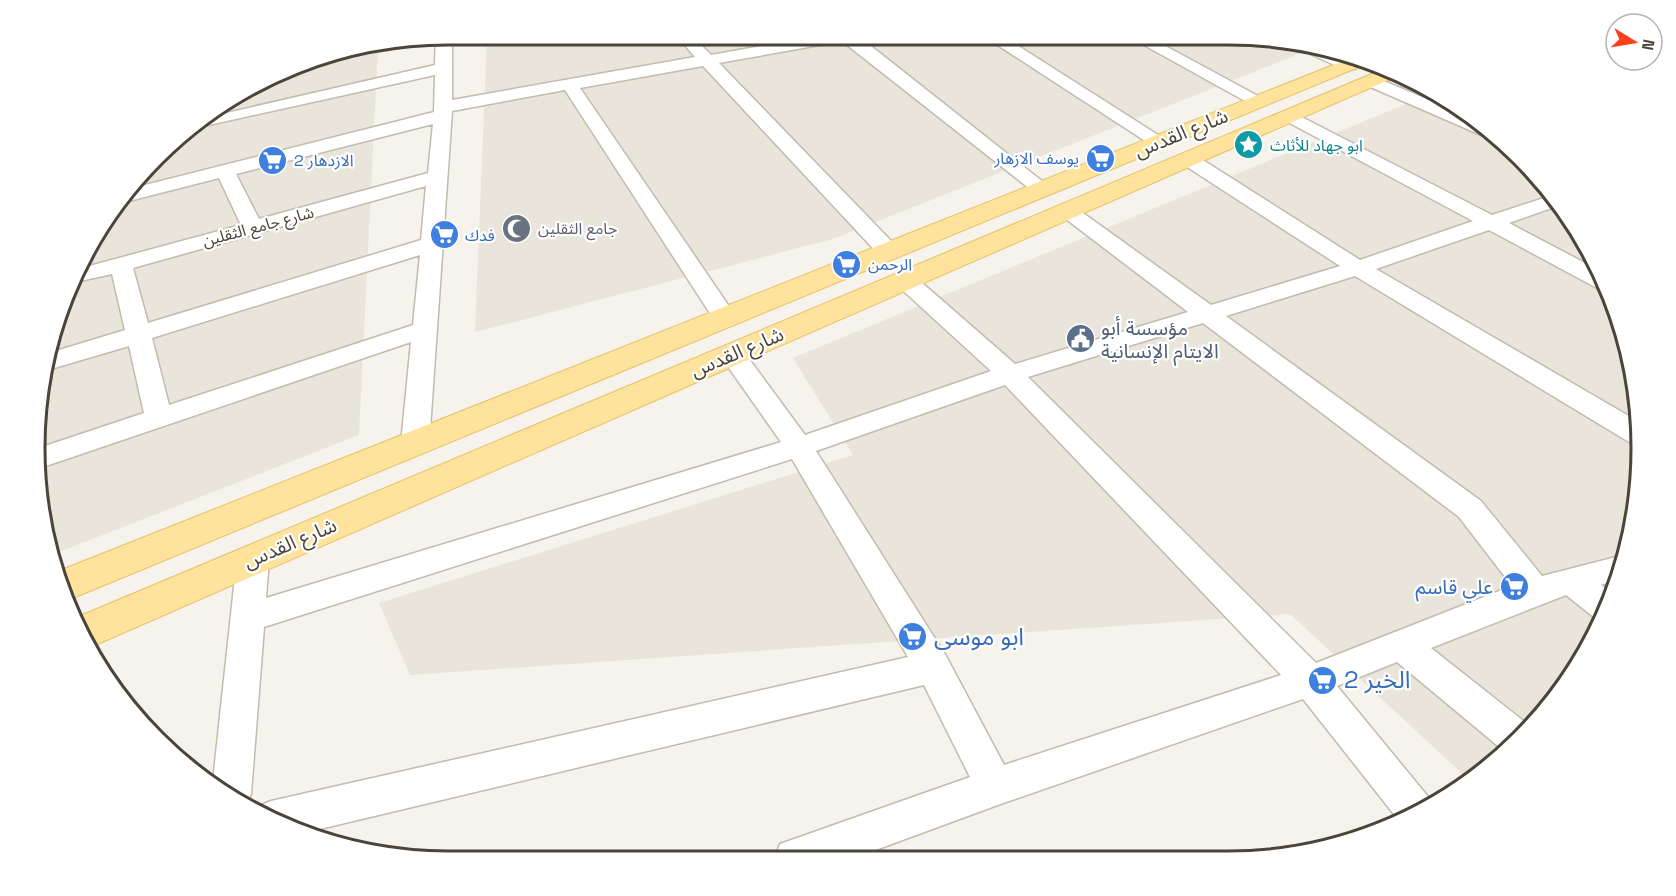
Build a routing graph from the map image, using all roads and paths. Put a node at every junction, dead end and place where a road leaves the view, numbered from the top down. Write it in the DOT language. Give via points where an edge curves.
graph roads {
  1 [pos="444,45"];
  2 [pos="693,45"];
  3 [pos="790,45"];
  4 [pos="859,45"];
  5 [pos="1006,45"];
  6 [pos="1152,45"];
  7 [pos="707,60"];
  8 [pos="443,68"];
  9 [pos="1368,70"];
  10 [pos="1394,82"];
  11 [pos="570,85"];
  12 [pos="1309,98"];
  13 [pos="1260,102"];
  14 [pos="1440,106"];
  15 [pos="442,111"];
  16 [pos="213,121"];
  17 [pos="1160,142"];
  18 [pos="1188,159"];
  19 [pos="225,171"];
  20 [pos="437,177"];
  21 [pos="1042,189"];
  22 [pos="136,193"];
  23 [pos="1548,203"];
  24 [pos="1069,212"];
  25 [pos="964,222"];
  26 [pos="1490,224"];
  27 [pos="253,228"];
  28 [pos="994,242"];
  29 [pos="432,244"];
  30 [pos="889,252"];
  31 [pos="121,264"];
  32 [pos="1359,268"];
  33 [pos="85,274"];
  34 [pos="1592,276"];
  35 [pos="905,280"];
  36 [pos="1207,314"];
  37 [pos="725,318"];
  38 [pos="425,329"];
  39 [pos="138,334"];
  40 [pos="732,354"];
  41 [pos="55,360"];
  42 [pos="1010,374"];
  43 [pos="159,418"];
  44 [pos="1630,430"];
  45 [pos="415,444"];
  46 [pos="799,447"];
  47 [pos="45,456"];
  48 [pos="253,559"];
  49 [pos="1613,569"];
  50 [pos="1572,581"];
  51 [pos="68,584"];
  52 [pos="1535,591"];
  53 [pos="1600,602"];
  54 [pos="247,618"];
  55 [pos="89,630"];
  56 [pos="1401,644"];
  57 [pos="933,667"];
  58 [pos="1310,681"];
  59 [pos="1512,734"];
  60 [pos="232,788"];
  61 [pos="995,788"];
  62 [pos="1412,806"];
  63 [pos="288,817"];
  64 [pos="820,851"];
  1 -- 8 [label="street"];
  2 -- 7 [label="street"];
  3 -- 7 [label="street"];
  4 -- 21 [label="street"];
  5 -- 17 [label="street"];
  6 -- 13 [label="street"];
  7 -- 11 [label="street"];
  7 -- 30 [label="street"];
  8 -- 15 [label="street"];
  8 -- 16 [label="street"];
  9 -- 12 [label="main road, شارع القدس"];
  10 -- 14 [label="street"];
  11 -- 15 [label="street"];
  11 -- 37 [label="street"];
  12 -- 13 [label="main road, شارع القدس"];
  12 -- 18 [label="main road, شارع القدس"];
  12 -- 26 [label="street"];
  13 -- 17 [label="main road, شارع القدس"];
  15 -- 19 [label="street"];
  15 -- 20 [label="street"];
  17 -- 21 [label="main road, شارع القدس"];
  18 -- 24 [label="main road, شارع القدس"];
  18 -- 32 [label="street"];
  19 -- 22 [label="street"];
  19 -- 27 [label="street"];
  20 -- 27 [label="street, شارع جامع الثقلين"];
  20 -- 29 [label="street"];
  21 -- 25 [label="main road, شارع القدس"];
  23 -- 26 [label="street"];
  24 -- 28 [label="main road, شارع القدس"];
  24 -- 36 [label="street"];
  25 -- 28 [label="main road"];
  25 -- 30 [label="main road, شارع القدس"];
  26 -- 32 [label="street"];
  26 -- 34 [label="street"];
  27 -- 31 [label="street, شارع جامع الثقلين"];
  28 -- 35 [label="main road, شارع القدس"];
  29 -- 38 [label="street"];
  29 -- 39 [label="street"];
  30 -- 37 [label="main road, شارع القدس"];
  31 -- 33 [label="street, شارع جامع الثقلين"];
  31 -- 39 [label="street"];
  32 -- 36 [label="street"];
  32 -- 44 [label="street"];
  35 -- 40 [label="main road, شارع القدس"];
  35 -- 42 [label="street"];
  36 -- 42 [label="street"];
  36 -- 52 [label="street" via="1470,509"];
  37 -- 45 [label="main road, شارع القدس"];
  38 -- 43 [label="street"];
  38 -- 45 [label="street"];
  39 -- 41 [label="street"];
  39 -- 43 [label="street"];
  40 -- 46 [label="street"];
  40 -- 48 [label="main road, شارع القدس"];
  42 -- 46 [label="street"];
  42 -- 58 [label="street"];
  43 -- 47 [label="street"];
  45 -- 51 [label="main road, شارع القدس"];
  46 -- 54 [label="street"];
  46 -- 57 [label="street"];
  48 -- 54 [label="street"];
  48 -- 55 [label="main road, شارع القدس"];
  49 -- 50 [label="street"];
  50 -- 52 [label="street"];
  50 -- 53 [label="street"];
  52 -- 56 [label="street"];
  54 -- 60 [label="street"];
  56 -- 58 [label="street"];
  56 -- 59 [label="street"];
  57 -- 61 [label="street"];
  57 -- 63 [label="street"];
  58 -- 61 [label="street"];
  58 -- 62 [label="street"];
  61 -- 64 [label="street"];
}
